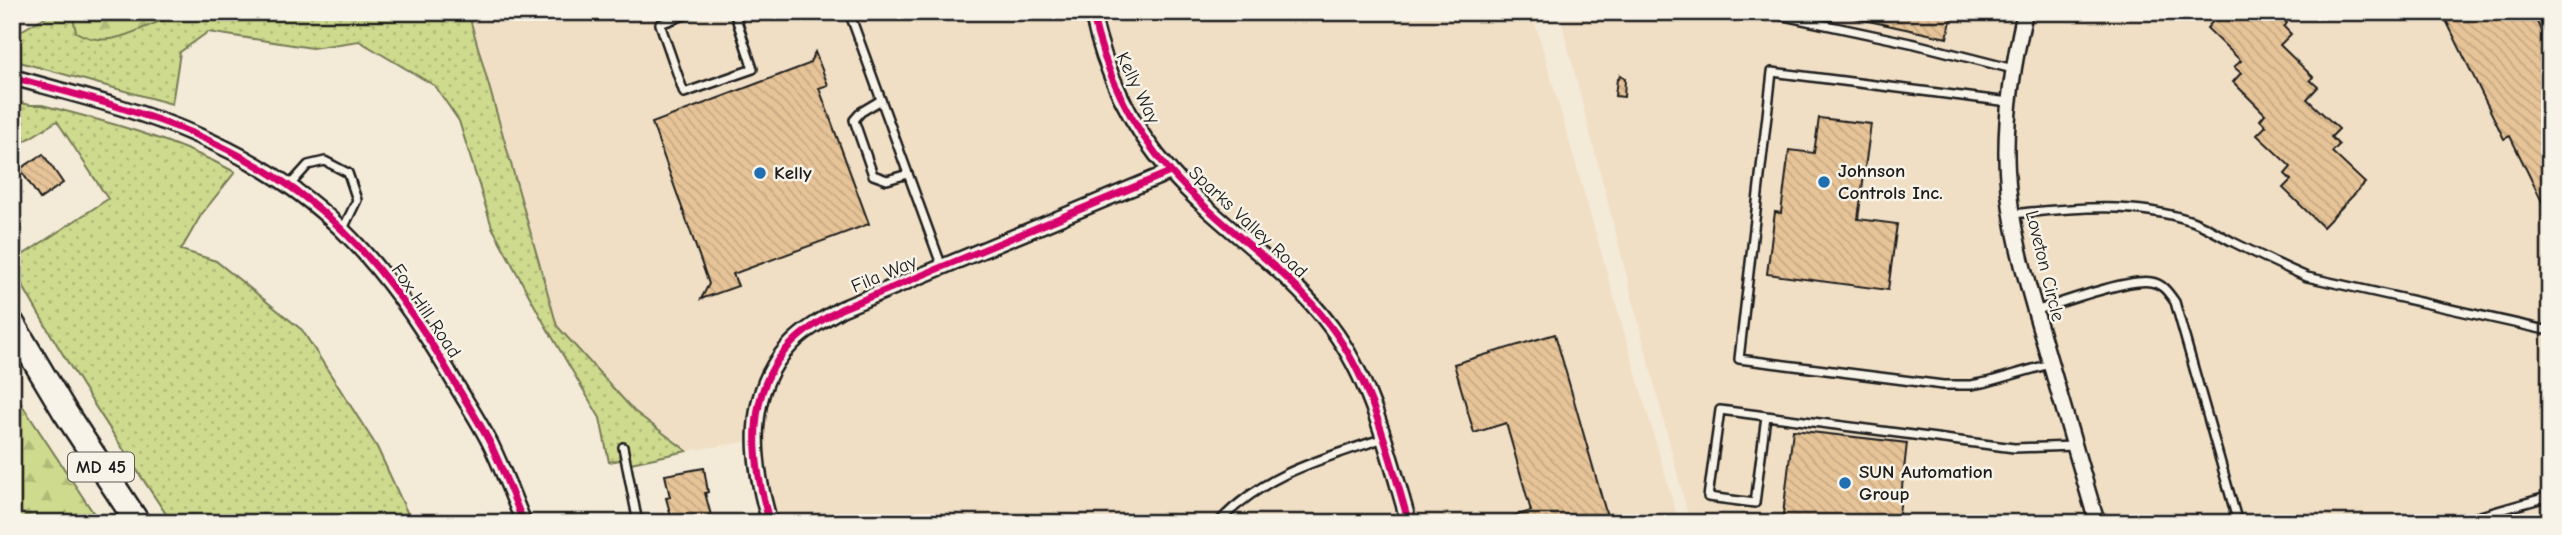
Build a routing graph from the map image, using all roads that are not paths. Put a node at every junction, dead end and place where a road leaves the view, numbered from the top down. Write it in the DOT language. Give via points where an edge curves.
graph roads {
  1 [pos="693,12"];
  2 [pos="734,12"];
  3 [pos="849,12"];
  4 [pos="1092,12"];
  5 [pos="1765,12"];
  6 [pos="2025,12"];
  7 [pos="2013,69"];
  8 [pos="12,77"];
  9 [pos="881,100"];
  10 [pos="2009,102"];
  11 [pos="1170,172"];
  12 [pos="908,174"];
  13 [pos="290,185"];
  14 [pos="2011,214"];
  15 [pos="343,229"];
  16 [pos="942,267"];
  17 [pos="2035,310"];
  18 [pos="12,323"];
  19 [pos="2550,331"];
  20 [pos="2051,363"];
  21 [pos="1766,416"];
  22 [pos="1384,438"];
  23 [pos="2074,446"];
  24 [pos="622,447"];
  25 [pos="2550,496"];
  26 [pos="138,523"];
  27 [pos="524,523"];
  28 [pos="638,523"];
  29 [pos="770,523"];
  30 [pos="1217,523"];
  31 [pos="1409,523"];
  32 [pos="2097,523"];
  33 [pos="2238,523"];
  34 [pos="2456,523"];
  1 -- 2 [label="lane" via="660,24 684,93 753,69"];
  3 -- 9 [label="lane"];
  4 -- 11 [label="street, Kelly Way" via="1108,69 1125,104"];
  5 -- 7 [label="lane"];
  6 -- 7 [label="street, Loveton Circle"];
  7 -- 10 [label="street, Loveton Circle"];
  8 -- 13 [label="street, Fox Hill Road" via="196,134"];
  9 -- 12 [label="lane"];
  9 -- 12 [label="lane" via="854,120 873,175 887,180"];
  10 -- 14 [label="street, Loveton Circle"];
  10 -- 20 [label="lane" via="1772,72 1739,359 1957,385 1987,382"];
  11 -- 16 [label="street, Fila Way"];
  11 -- 22 [label="street, Sparks Valley Road" via="1276,266 1331,327 1369,397"];
  12 -- 16 [label="lane"];
  13 -- 15 [label="street, Fox Hill Road"];
  13 -- 15 [label="lane" via="308,165 325,161 348,173 357,200"];
  14 -- 17 [label="street, Loveton Circle"];
  14 -- 19 [label="lane" via="2078,208 2152,210 2194,222 2307,277"];
  15 -- 27 [label="street, Fox Hill Road" via="382,272 424,331 489,442"];
  16 -- 29 [label="street, Fila Way" via="841,309 807,330 779,358 762,397 755,432 759,487"];
  17 -- 20 [label="street, Loveton Circle"];
  17 -- 33 [label="lane" via="2134,282 2165,287 2175,302"];
  18 -- 26 [label="main road, MD 45"];
  20 -- 23 [label="street, Loveton Circle"];
  21 -- 21 [label="lane" via="1755,503 1708,497 1720,410"];
  21 -- 23 [label="lane" via="2014,448"];
  22 -- 30 [label="lane" via="1309,463 1272,481 1237,502"];
  22 -- 31 [label="street, Sparks Valley Road"];
  23 -- 32 [label="street, Loveton Circle"];
  24 -- 28 [label="lane"];
  25 -- 34 [label="lane"];
}
